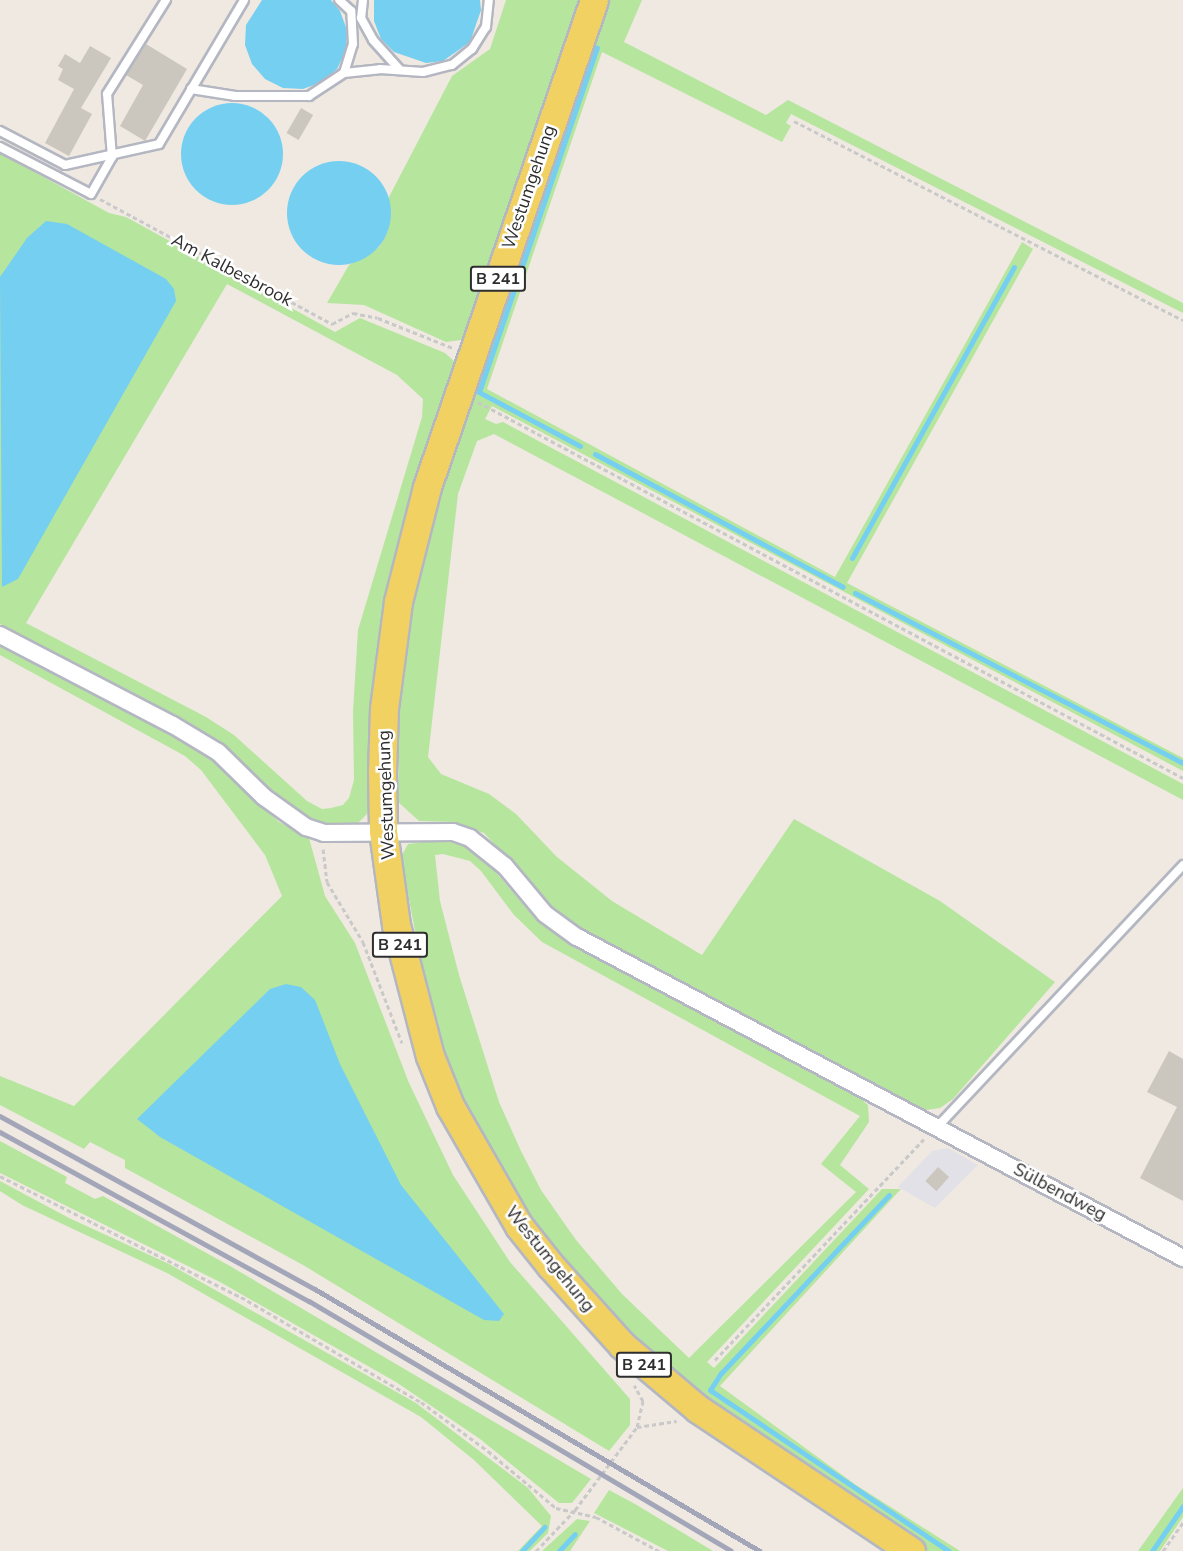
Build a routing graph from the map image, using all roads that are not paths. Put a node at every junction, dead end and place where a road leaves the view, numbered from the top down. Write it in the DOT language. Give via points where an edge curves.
graph roads {
  1 [pos="166,0"];
  2 [pos="244,0"];
  3 [pos="339,0"];
  4 [pos="363,0"];
  5 [pos="489,0"];
  6 [pos="594,0"];
  7 [pos="400,70"];
  8 [pos="344,73"];
  9 [pos="192,89"];
  10 [pos="0,131"];
  11 [pos="0,147"];
  12 [pos="112,157"];
  13 [pos="0,635"];
  14 [pos="384,831"];
  15 [pos="1183,865"];
  16 [pos="938,1126"];
  17 [pos="1183,1258"];
  18 [pos="911,1551"];
  1 -- 12 [label="lane" via="107,94"];
  2 -- 9 [label="lane"];
  3 -- 8 [label="lane" via="351,11 353,33"];
  4 -- 7 [label="lane" via="365,26"];
  5 -- 7 [label="lane" via="486,27 472,49 452,65 423,72"];
  6 -- 14 [label="main road, Westumgehung / B 241" via="427,487 395,620 384,709"];
  7 -- 8 [label="lane"];
  8 -- 9 [label="lane" via="309,96 235,96"];
  9 -- 12 [label="lane" via="159,144"];
  10 -- 12 [label="lane" via="65,165"];
  11 -- 12 [label="lane" via="91,194"];
  13 -- 14 [label="street, Sülbendweg" via="209,747 287,816 306,827 324,833"];
  14 -- 16 [label="street, Sülbendweg" via="453,832 470,838 505,866 545,914 577,937"];
  14 -- 18 [label="main road, Westumgehung / B 241" via="398,936 430,1056 450,1106 519,1226 622,1345 663,1382 756,1450"];
  15 -- 16 [label="lane"];
  16 -- 17 [label="street, Sülbendweg"];
}
